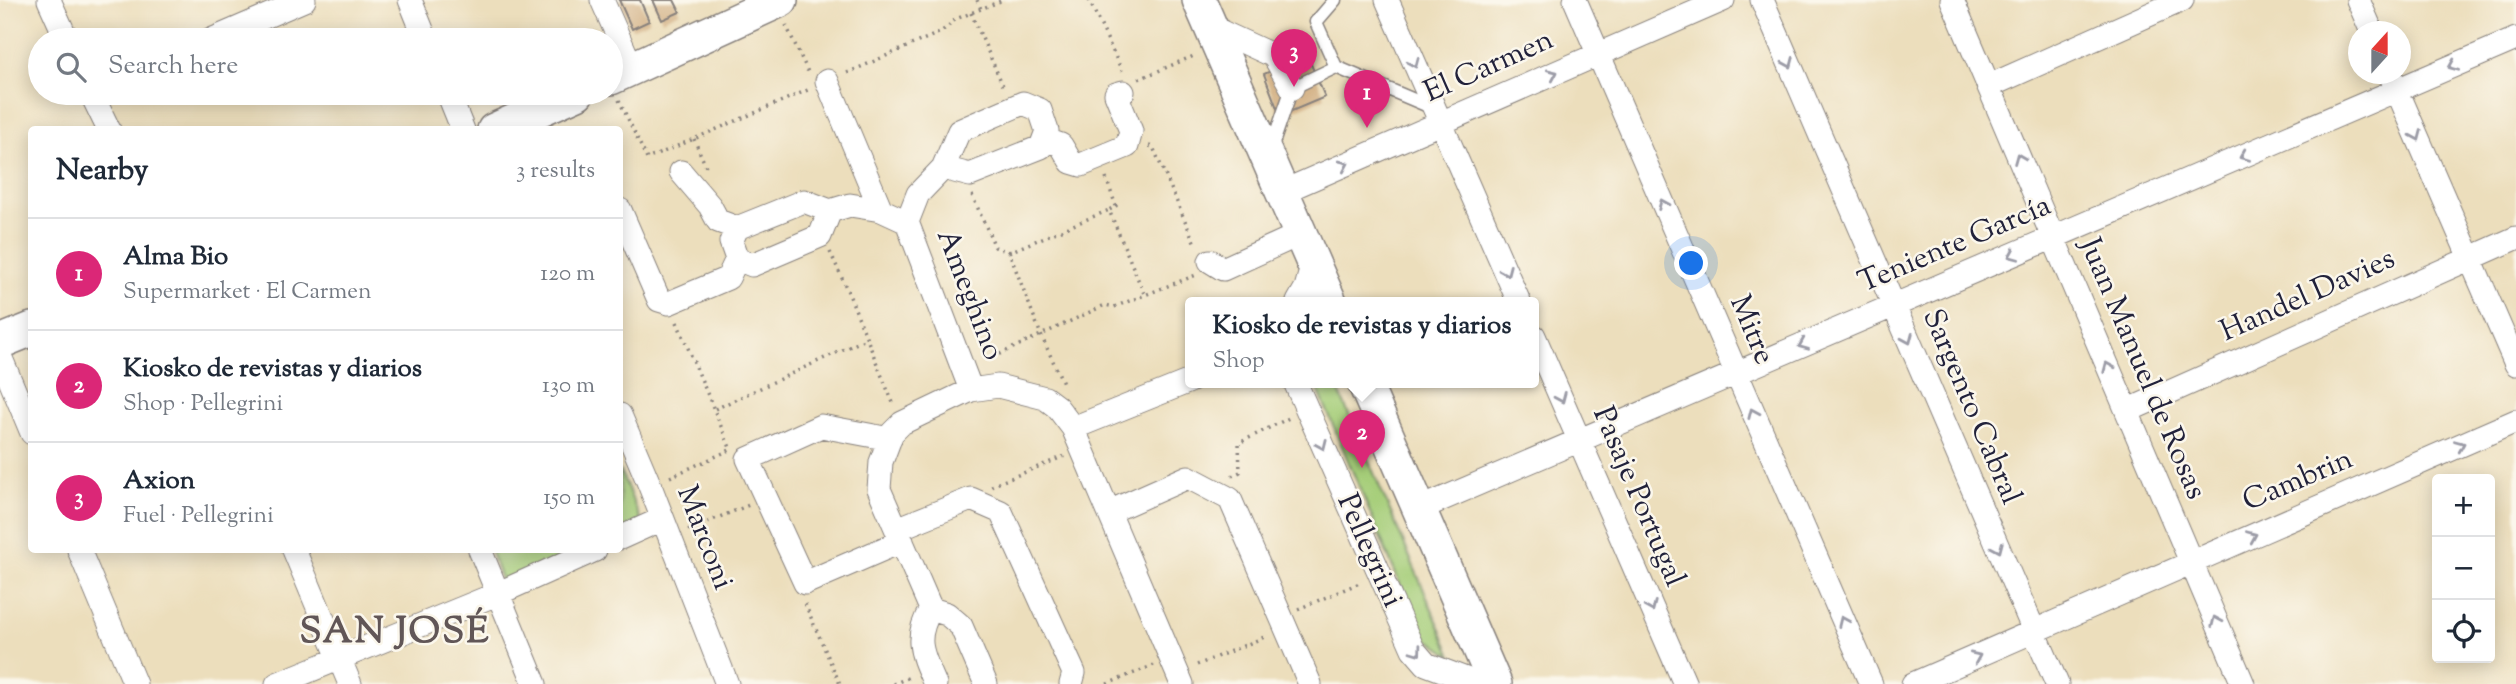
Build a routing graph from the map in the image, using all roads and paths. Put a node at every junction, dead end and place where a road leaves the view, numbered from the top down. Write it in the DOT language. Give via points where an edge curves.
graph roads {
  1 [pos="49,0"];
  2 [pos="304,0"];
  3 [pos="410,0"];
  4 [pos="602,0"];
  5 [pos="977,0"];
  6 [pos="1003,0"];
  7 [pos="1089,0"];
  8 [pos="1335,0"];
  9 [pos="1387,0"];
  10 [pos="1575,0"];
  11 [pos="1723,0"];
  12 [pos="1762,0"];
  13 [pos="1952,0"];
  14 [pos="2182,0"];
  15 [pos="2358,0"];
  16 [pos="780,1"];
  17 [pos="981,9"];
  18 [pos="971,13"];
  19 [pos="2367,21"];
  20 [pos="1210,24"];
  21 [pos="62,28"];
  22 [pos="239,28"];
  23 [pos="421,28"];
  24 [pos="608,28"];
  25 [pos="2516,39"];
  26 [pos="1599,53"];
  27 [pos="1336,67"];
  28 [pos="2411,76"];
  29 [pos="623,77"];
  30 [pos="821,84"];
  31 [pos="2390,84"];
  32 [pos="2395,84"];
  33 [pos="1989,86"];
  34 [pos="1125,88"];
  35 [pos="1292,88"];
  36 [pos="623,90"];
  37 [pos="97,105"];
  38 [pos="453,105"];
  39 [pos="549,105"];
  40 [pos="1012,108"];
  41 [pos="1436,115"];
  42 [pos="107,126"];
  43 [pos="461,126"];
  44 [pos="501,126"];
  45 [pos="694,139"];
  46 [pos="1044,139"];
  47 [pos="1143,142"];
  48 [pos="1267,159"];
  49 [pos="943,168"];
  50 [pos="681,172"];
  51 [pos="1104,173"];
  52 [pos="970,175"];
  53 [pos="711,177"];
  54 [pos="1282,192"];
  55 [pos="881,210"];
  56 [pos="1109,210"];
  57 [pos="830,212"];
  58 [pos="623,217"];
  59 [pos="907,222"];
  60 [pos="737,228"];
  61 [pos="2052,238"];
  62 [pos="2516,238"];
  63 [pos="1306,249"];
  64 [pos="831,252"];
  65 [pos="1009,252"];
  66 [pos="737,259"];
  67 [pos="2470,259"];
  68 [pos="1206,260"];
  69 [pos="1145,296"];
  70 [pos="1301,297"];
  71 [pos="1328,297"];
  72 [pos="1517,297"];
  73 [pos="1894,306"];
  74 [pos="28,330"];
  75 [pos="1041,335"];
  76 [pos="866,340"];
  77 [pos="0,342"];
  78 [pos="1539,348"];
  79 [pos="0,356"];
  80 [pos="987,360"];
  81 [pos="2516,365"];
  82 [pos="1736,374"];
  83 [pos="1185,383"];
  84 [pos="1297,388"];
  85 [pos="1367,388"];
  86 [pos="971,390"];
  87 [pos="1066,391"];
  88 [pos="1306,409"];
  89 [pos="714,410"];
  90 [pos="2127,411"];
  91 [pos="2516,421"];
  92 [pos="623,422"];
  93 [pos="28,423"];
  94 [pos="1073,428"];
  95 [pos="896,431"];
  96 [pos="1579,441"];
  97 [pos="1231,477"];
  98 [pos="760,500"];
  99 [pos="1419,509"];
  100 [pos="1109,512"];
  101 [pos="667,529"];
  102 [pos="899,535"];
  103 [pos="623,537"];
  104 [pos="80,553"];
  105 [pos="294,553"];
  106 [pos="481,553"];
  107 [pos="588,553"];
  108 [pos="2190,562"];
  109 [pos="1362,582"];
  110 [pos="499,593"];
  111 [pos="931,609"];
  112 [pos="1288,621"];
  113 [pos="2034,631"];
  114 [pos="339,658"];
  115 [pos="1177,672"];
  116 [pos="135,684"];
  117 [pos="277,684"];
  118 [pos="350,684"];
  119 [pos="535,684"];
  120 [pos="727,684"];
  121 [pos="935,684"];
  122 [pos="986,684"];
  123 [pos="1071,684"];
  124 [pos="1107,684"];
  125 [pos="1310,684"];
  126 [pos="1479,684"];
  127 [pos="1496,684"];
  128 [pos="1685,684"];
  129 [pos="1871,684"];
  130 [pos="1913,684"];
  131 [pos="2057,684"];
  132 [pos="2243,684"];
  1 -- 21 [label="street"];
  2 -- 22 [label="street"];
  3 -- 23 [label="street"];
  4 -- 24 [label="street"];
  5 -- 17 [label="path"];
  6 -- 17 [label="path"];
  7 -- 34 [label="path"];
  8 -- 27 [label="lane" via="1316,22"];
  9 -- 41 [label="street, one-way"];
  10 -- 26 [label="street, Mitre"];
  11 -- 26 [label="street, El Carmen"];
  12 -- 73 [label="street, Sargento Cabral, one-way"];
  13 -- 33 [label="street, Juan Manuel de Rosas"];
  14 -- 33 [label="street"];
  15 -- 19 [label="street"];
  16 -- 29 [label="street"];
  16 -- 30 [label="path" via="783,20"];
  17 -- 18 [label="path"];
  18 -- 30 [label="path" via="941,32"];
  18 -- 40 [label="path"];
  20 -- 34 [label="path"];
  20 -- 35 [label="street" via="1274,56"];
  20 -- 48 [label="street"];
  25 -- 28 [label="street, Teniente García, one-way"];
  41 -- 26 [label="street, El Carmen, one-way"];
  82 -- 26 [label="street, Mitre, one-way"];
  27 -- 35 [label="lane"];
  27 -- 41 [label="lane"];
  30 -- 45 [label="path"];
  30 -- 55 [label="street"];
  31 -- 61 [label="street, Teniente García, one-way"];
  32 -- 67 [label="street, one-way"];
  61 -- 33 [label="street, Juan Manuel de Rosas, one-way"];
  34 -- 46 [label="street" via="1116,94 1131,131 1127,146 1080,165 1071,162 1060,145"];
  35 -- 48 [label="lane"];
  36 -- 45 [label="path" via="647,159"];
  37 -- 42 [label="street"];
  38 -- 43 [label="street"];
  39 -- 44 [label="street"];
  40 -- 46 [label="street" via="1023,103 1040,110 1047,131"];
  40 -- 49 [label="street" via="958,131"];
  54 -- 41 [label="street, El Carmen, one-way"];
  41 -- 72 [label="street, one-way"];
  45 -- 53 [label="path"];
  46 -- 52 [label="street" via="1041,147"];
  47 -- 68 [label="path" via="1153,147"];
  48 -- 54 [label="street"];
  49 -- 52 [label="street"];
  49 -- 59 [label="street" via="918,194"];
  50 -- 60 [label="street" via="718,221"];
  51 -- 56 [label="path" via="1116,206"];
  52 -- 65 [label="path" via="971,194 995,247"];
  54 -- 63 [label="street"];
  55 -- 57 [label="street" via="850,205"];
  55 -- 59 [label="street"];
  56 -- 65 [label="path"];
  56 -- 69 [label="path"];
  57 -- 60 [label="street" via="804,201"];
  57 -- 66 [label="street" via="820,236 752,265"];
  58 -- 66 [label="street" via="659,300 669,303 728,278"];
  59 -- 86 [label="street, Ameghino"];
  60 -- 66 [label="street" via="730,242"];
  61 -- 73 [label="street, Teniente García, one-way"];
  90 -- 61 [label="street, Juan Manuel de Rosas, one-way"];
  62 -- 67 [label="street, Handel Davies"];
  63 -- 68 [label="street" via="1223,269"];
  63 -- 70 [label="street" via="1306,288"];
  63 -- 71 [label="street"];
  64 -- 76 [label="path"];
  65 -- 75 [label="path"];
  67 -- 81 [label="street"];
  67 -- 90 [label="street, Handel Davies"];
  68 -- 69 [label="path" via="1196,276"];
  69 -- 75 [label="path" via="1105,306"];
  73 -- 82 [label="street, Teniente García, one-way"];
  73 -- 113 [label="street, Sargento Cabral, one-way"];
  74 -- 77 [label="street"];
  75 -- 80 [label="path"];
  75 -- 87 [label="path"];
  76 -- 89 [label="path"];
  76 -- 95 [label="path"];
  78 -- 96 [label="street, Pasaje Portugal, one-way"];
  79 -- 93 [label="street"];
  82 -- 96 [label="street, Teniente García"];
  129 -- 82 [label="street, Mitre, one-way"];
  83 -- 94 [label="street"];
  84 -- 88 [label="street, Pellegrini"];
  85 -- 99 [label="street, Pellegrini"];
  86 -- 94 [label="street" via="998,386 1045,398"];
  86 -- 95 [label="street"];
  88 -- 97 [label="path" via="1239,443 1240,472"];
  88 -- 126 [label="street, Pellegrini, one-way" via="1413,649 1426,664"];
  90 -- 108 [label="street, Juan Manuel de Rosas"];
  108 -- 91 [label="street, Cambrin, one-way"];
  92 -- 101 [label="street, Marconi"];
  94 -- 100 [label="street"];
  95 -- 102 [label="street" via="881,462 879,489"];
  95 -- 102 [label="street" via="821,426 748,459 805,583"];
  96 -- 99 [label="street, Teniente García"];
  96 -- 128 [label="street, Pasaje Portugal, one-way"];
  98 -- 101 [label="path"];
  99 -- 127 [label="street, Pellegrini"];
  100 -- 112 [label="street" via="1188,477 1230,499"];
  100 -- 115 [label="street"];
  101 -- 103 [label="street"];
  101 -- 120 [label="street, Marconi"];
  102 -- 111 [label="street"];
  102 -- 123 [label="street" via="971,499 1001,512 1074,673"];
  104 -- 116 [label="street"];
  105 -- 114 [label="street"];
  106 -- 110 [label="street"];
  107 -- 110 [label="street"];
  108 -- 113 [label="street, Cambrin"];
  132 -- 108 [label="street, Juan Manuel de Rosas, one-way"];
  109 -- 112 [label="path"];
  110 -- 114 [label="street"];
  110 -- 119 [label="street"];
  111 -- 121 [label="street" via="919,641"];
  111 -- 122 [label="street" via="947,614 961,626"];
  112 -- 115 [label="path"];
  112 -- 125 [label="street"];
  130 -- 113 [label="street, Cambrin, one-way"];
  113 -- 131 [label="street, Sargento Cabral"];
  114 -- 117 [label="street"];
  114 -- 118 [label="street"];
  115 -- 124 [label="path"];
}
